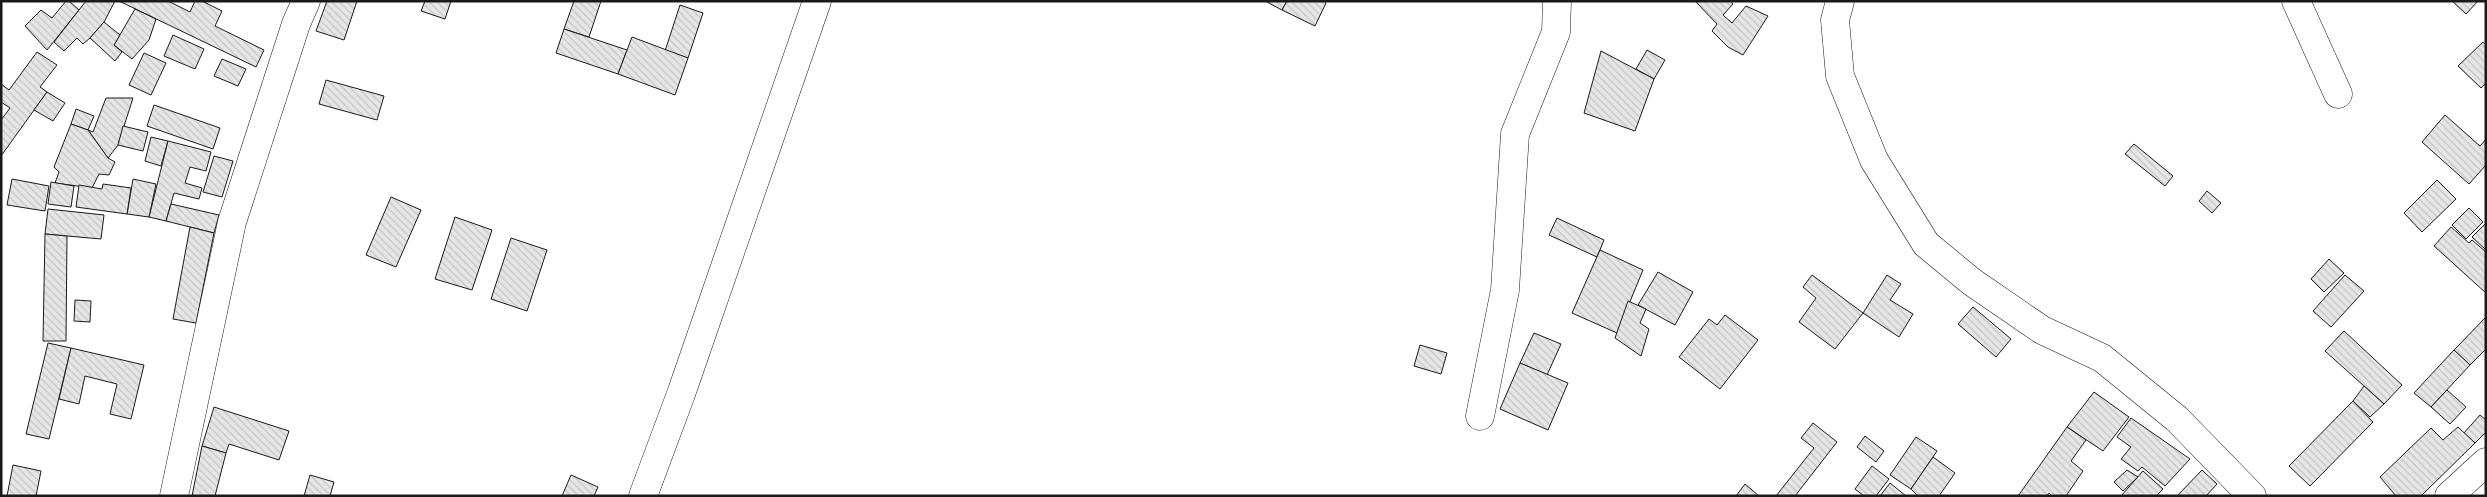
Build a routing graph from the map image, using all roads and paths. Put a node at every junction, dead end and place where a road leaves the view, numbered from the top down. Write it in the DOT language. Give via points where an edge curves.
graph roads {
  1 [pos="306,1"];
  2 [pos="817,1"];
  3 [pos="1557,1"];
  4 [pos="1840,1"];
  5 [pos="2296,1"];
  6 [pos="2338,94"];
  7 [pos="1480,416"];
  8 [pos="2486,462"];
  9 [pos="174,496"];
  10 [pos="643,496"];
  11 [pos="2252,496"];
  12 [pos="2449,496"];
  1 -- 9 [label="street" via="232,222"];
  2 -- 10 [label="street"];
  3 -- 7 [label="street" via="1556,32 1515,134 1505,290"];
  4 -- 11 [label="street" via="1835,20 1840,76 1874,160 1926,244 1972,282 2042,330 2102,358 2177,419"];
  5 -- 6 [label="street"];
  8 -- 12 [label="street"];
}
